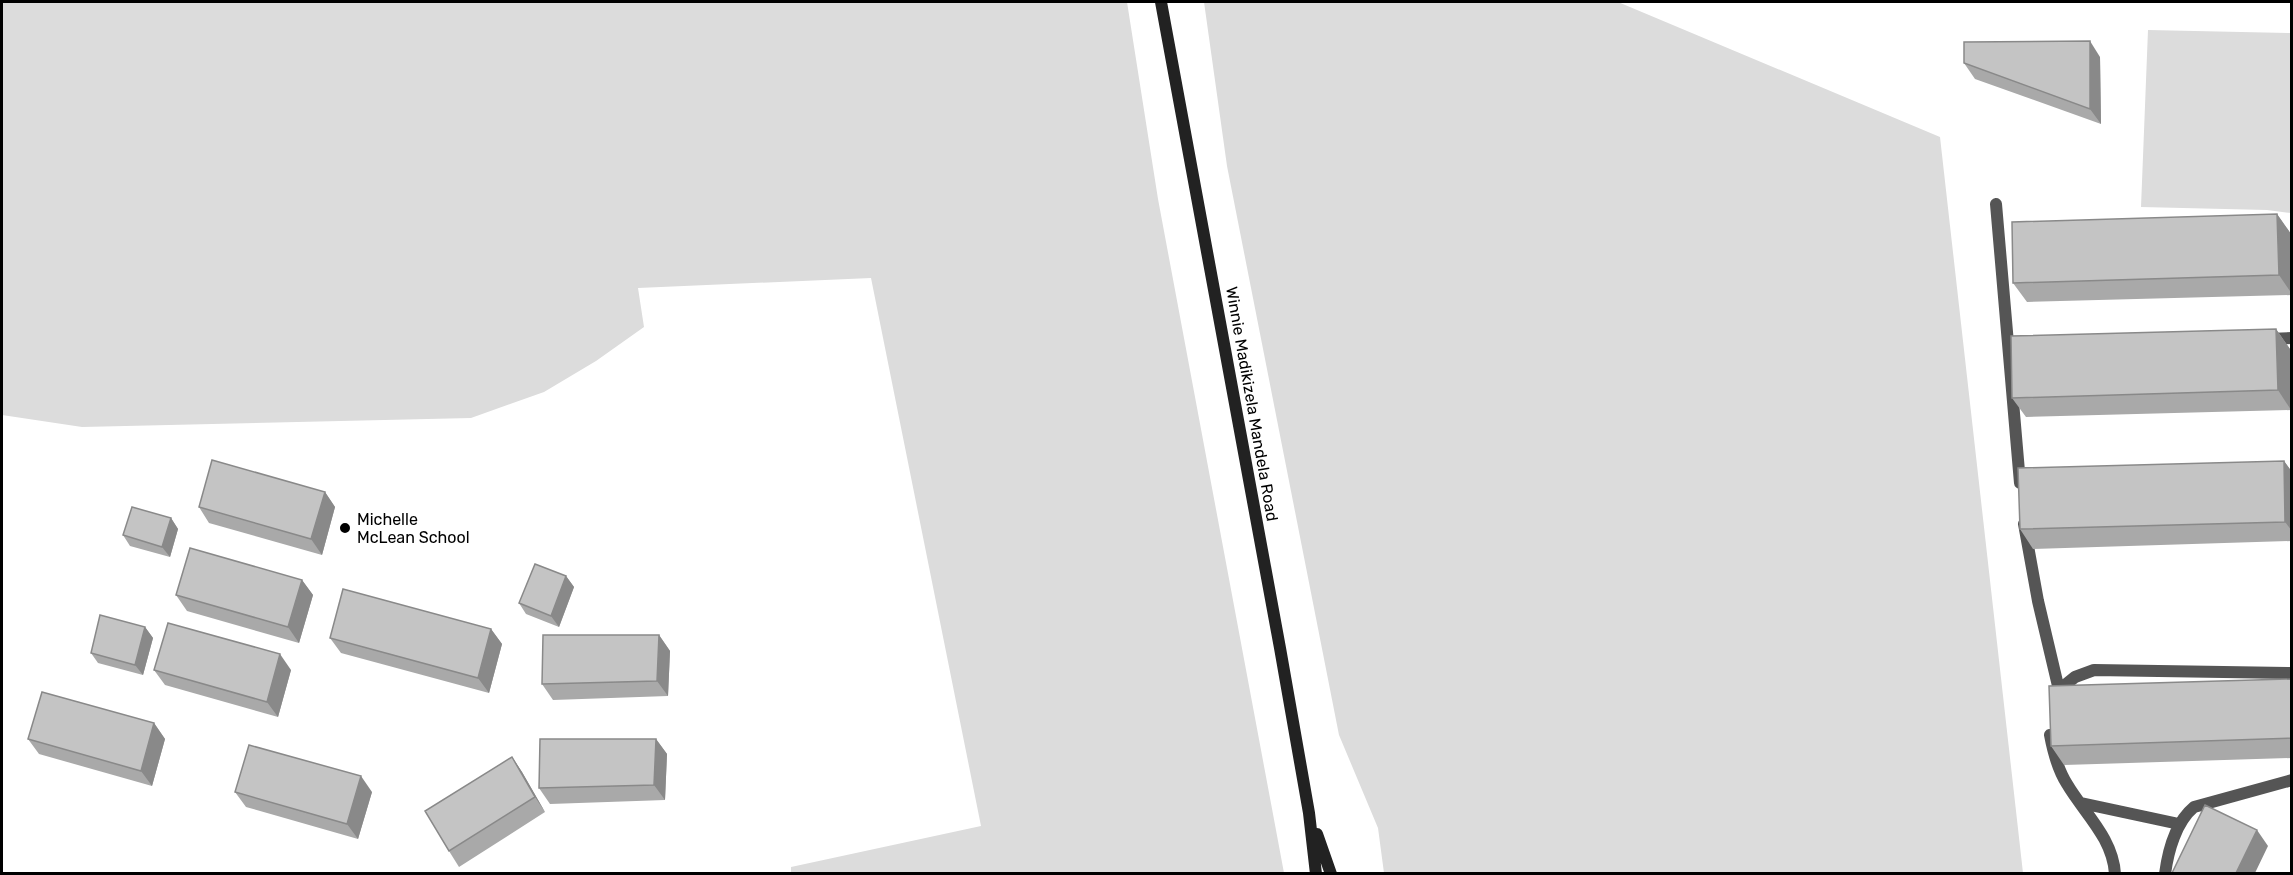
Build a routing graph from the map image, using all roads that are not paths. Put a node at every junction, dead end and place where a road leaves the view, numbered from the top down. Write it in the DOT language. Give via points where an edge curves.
graph roads {
  1 [pos="1161,2"];
  2 [pos="1996,204"];
  3 [pos="2292,338"];
  4 [pos="2256,339"];
  5 [pos="2021,494"];
  6 [pos="2023,514"];
  7 [pos="2292,673"];
  8 [pos="2059,690"];
  9 [pos="2292,780"];
  10 [pos="2081,803"];
  11 [pos="1309,813"];
  12 [pos="2179,824"];
  13 [pos="1316,873"];
  14 [pos="1330,873"];
  15 [pos="2115,873"];
  16 [pos="2165,873"];
  1 -- 11 [label="main road, Winnie Madikizela Mandela Road"];
  2 -- 5 [label="lane" via="2015,346"];
  3 -- 4 [label="lane"];
  6 -- 8 [label="lane"];
  7 -- 8 [label="lane" via="2094,670 2075,677"];
  8 -- 10 [label="lane" via="2050,736 2066,784"];
  9 -- 12 [label="lane" via="2194,807"];
  10 -- 12 [label="lane"];
  10 -- 15 [label="lane" via="2105,840"];
  11 -- 13 [label="main road, Winnie Madikizela Mandela Road"];
  11 -- 14 [label="main road, Winnie Madikizela Mandela Road"];
  12 -- 16 [label="lane"];
}
